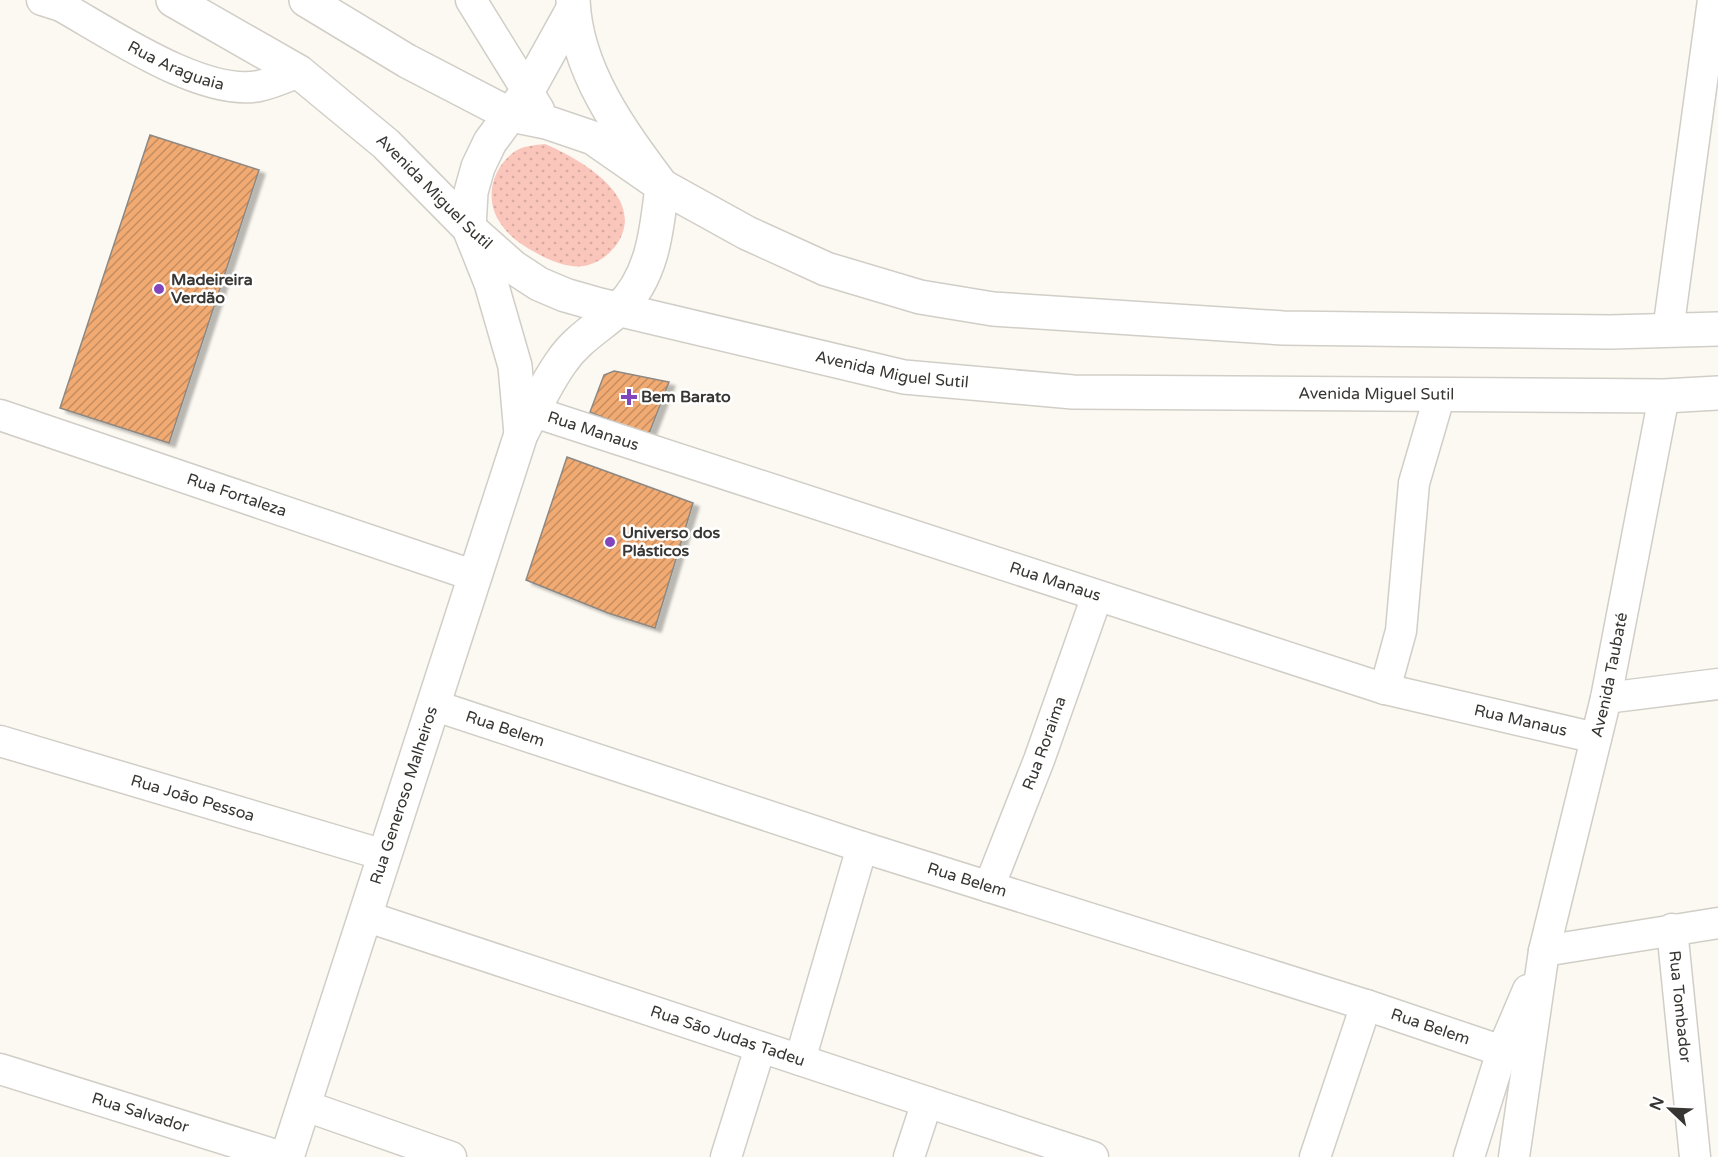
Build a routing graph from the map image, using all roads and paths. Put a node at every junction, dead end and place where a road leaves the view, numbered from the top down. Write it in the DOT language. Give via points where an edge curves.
graph roads {
  1 [pos="173,0"];
  2 [pos="306,0"];
  3 [pos="471,0"];
  4 [pos="1713,0"];
  5 [pos="58,2"];
  6 [pos="573,4"];
  7 [pos="299,72"];
  8 [pos="519,103"];
  9 [pos="662,186"];
  10 [pos="469,228"];
  11 [pos="620,308"];
  12 [pos="1718,329"];
  13 [pos="1668,331"];
  14 [pos="1718,393"];
  15 [pos="1440,394"];
  16 [pos="1664,396"];
  17 [pos="0,415"];
  18 [pos="525,417"];
  19 [pos="475,576"];
  20 [pos="1097,596"];
  21 [pos="1718,684"];
  22 [pos="1385,689"];
  23 [pos="1606,698"];
  24 [pos="433,705"];
  25 [pos="1596,738"];
  26 [pos="0,741"];
  27 [pos="862,847"];
  28 [pos="384,855"];
  29 [pos="989,887"];
  30 [pos="365,916"];
  31 [pos="1718,923"];
  32 [pos="1672,929"];
  33 [pos="1544,951"];
  34 [pos="1366,1005"];
  35 [pos="760,1048"];
  36 [pos="1502,1051"];
  37 [pos="800,1060"];
  38 [pos="0,1070"];
  39 [pos="927,1102"];
  40 [pos="303,1105"];
  41 [pos="282,1157"];
  42 [pos="286,1157"];
  43 [pos="451,1157"];
  44 [pos="726,1157"];
  45 [pos="909,1157"];
  46 [pos="1093,1157"];
  47 [pos="1315,1157"];
  48 [pos="1469,1157"];
  49 [pos="1514,1157"];
  50 [pos="1695,1157"];
  1 -- 7 [label="main road, Avenida Miguel Sutil"];
  2 -- 8 [label="main road" via="407,62"];
  3 -- 8 [label="street"];
  4 -- 13 [label="street"];
  5 -- 7 [label="street, Rua Araguaia" via="170,66 214,84 258,86"];
  6 -- 8 [label="main road"];
  6 -- 9 [label="main road" via="585,56 602,98"];
  7 -- 10 [label="main road, Avenida Miguel Sutil" via="386,144"];
  8 -- 9 [label="main road" via="546,122 593,138"];
  8 -- 10 [label="main road" via="490,142 478,167 471,192"];
  9 -- 11 [label="main road" via="647,269"];
  9 -- 13 [label="main road" via="747,233 826,269 920,297 993,309 1282,328"];
  10 -- 11 [label="main road, Avenida Miguel Sutil" via="539,284 565,295"];
  10 -- 18 [label="main road" via="504,323"];
  11 -- 15 [label="main road, Avenida Miguel Sutil" via="904,377 1073,392"];
  11 -- 18 [label="main road" via="584,336 561,362"];
  12 -- 13 [label="main road"];
  14 -- 16 [label="main road, Avenida Miguel Sutil"];
  15 -- 16 [label="main road, Avenida Miguel Sutil"];
  15 -- 22 [label="street" via="1414,483 1401,631"];
  16 -- 23 [label="street, Avenida Taubaté"];
  17 -- 19 [label="street, Rua Fortaleza"];
  18 -- 19 [label="main road, Rua Generoso Malheiros"];
  18 -- 20 [label="street, Rua Manaus"];
  19 -- 24 [label="main road, Rua Generoso Malheiros"];
  20 -- 22 [label="street, Rua Manaus"];
  20 -- 29 [label="street, Rua Roraima" via="1040,760"];
  21 -- 23 [label="street"];
  22 -- 25 [label="street, Rua Manaus"];
  23 -- 25 [label="street, Avenida Taubaté"];
  24 -- 27 [label="street, Rua Belem"];
  24 -- 28 [label="main road, Rua Generoso Malheiros"];
  25 -- 33 [label="street, Avenida Taubaté"];
  26 -- 28 [label="street, Rua João Pessoa"];
  27 -- 29 [label="street, Rua Belem"];
  27 -- 37 [label="street"];
  28 -- 30 [label="main road, Rua Generoso Malheiros"];
  29 -- 34 [label="street, Rua Belem"];
  30 -- 35 [label="street, Rua São Judas Tadeu"];
  30 -- 40 [label="main road, Rua Generoso Malheiros"];
  31 -- 32 [label="street"];
  32 -- 33 [label="street"];
  32 -- 50 [label="street, Rua Tombador"];
  33 -- 36 [label="street, Avenida Taubaté"];
  33 -- 49 [label="street, Avenida Taubaté"];
  34 -- 36 [label="street, Rua Belem"];
  34 -- 47 [label="street"];
  35 -- 37 [label="street, Rua São Judas Tadeu"];
  35 -- 44 [label="street"];
  36 -- 48 [label="street, Avenida Taubaté"];
  37 -- 39 [label="street, Rua São Judas Tadeu"];
  38 -- 41 [label="street, Rua Salvador"];
  39 -- 45 [label="street"];
  39 -- 46 [label="street, Rua São Judas Tadeu"];
  40 -- 42 [label="main road, Rua Generoso Malheiros"];
  40 -- 43 [label="street"];
}
